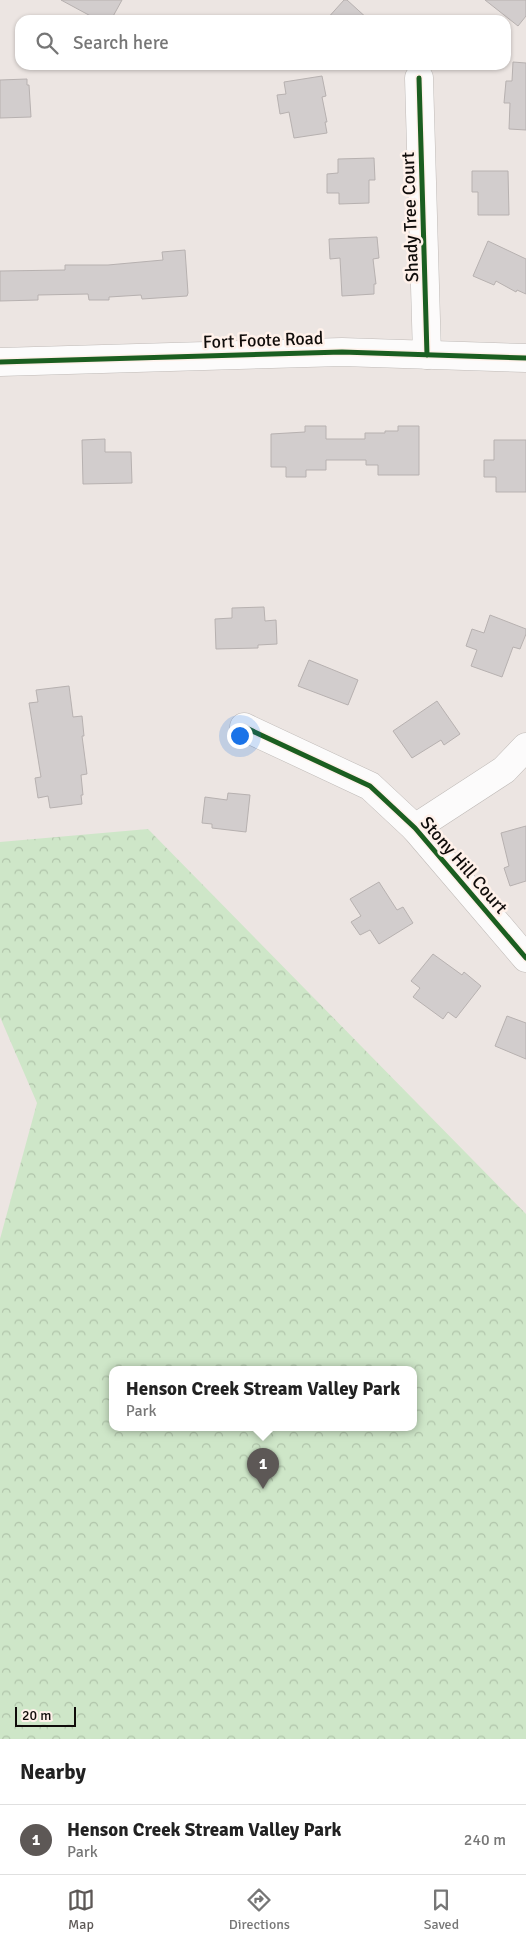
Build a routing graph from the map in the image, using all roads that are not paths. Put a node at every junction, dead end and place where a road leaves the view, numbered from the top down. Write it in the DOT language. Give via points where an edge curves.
graph roads {
  1 [pos="419,78"];
  2 [pos="427,355"];
  3 [pos="526,358"];
  4 [pos="0,362"];
  5 [pos="244,727"];
  6 [pos="526,747"];
  7 [pos="415,828"];
  8 [pos="526,958"];
  1 -- 2 [label="street, Shady Tree Court"];
  2 -- 3 [label="street, Fort Foote Road"];
  2 -- 4 [label="street, Fort Foote Road" via="342,352"];
  5 -- 7 [label="street, Stony Hill Court" via="370,786"];
  6 -- 7 [label="street" via="504,770"];
  7 -- 8 [label="street, Stony Hill Court"];
}
